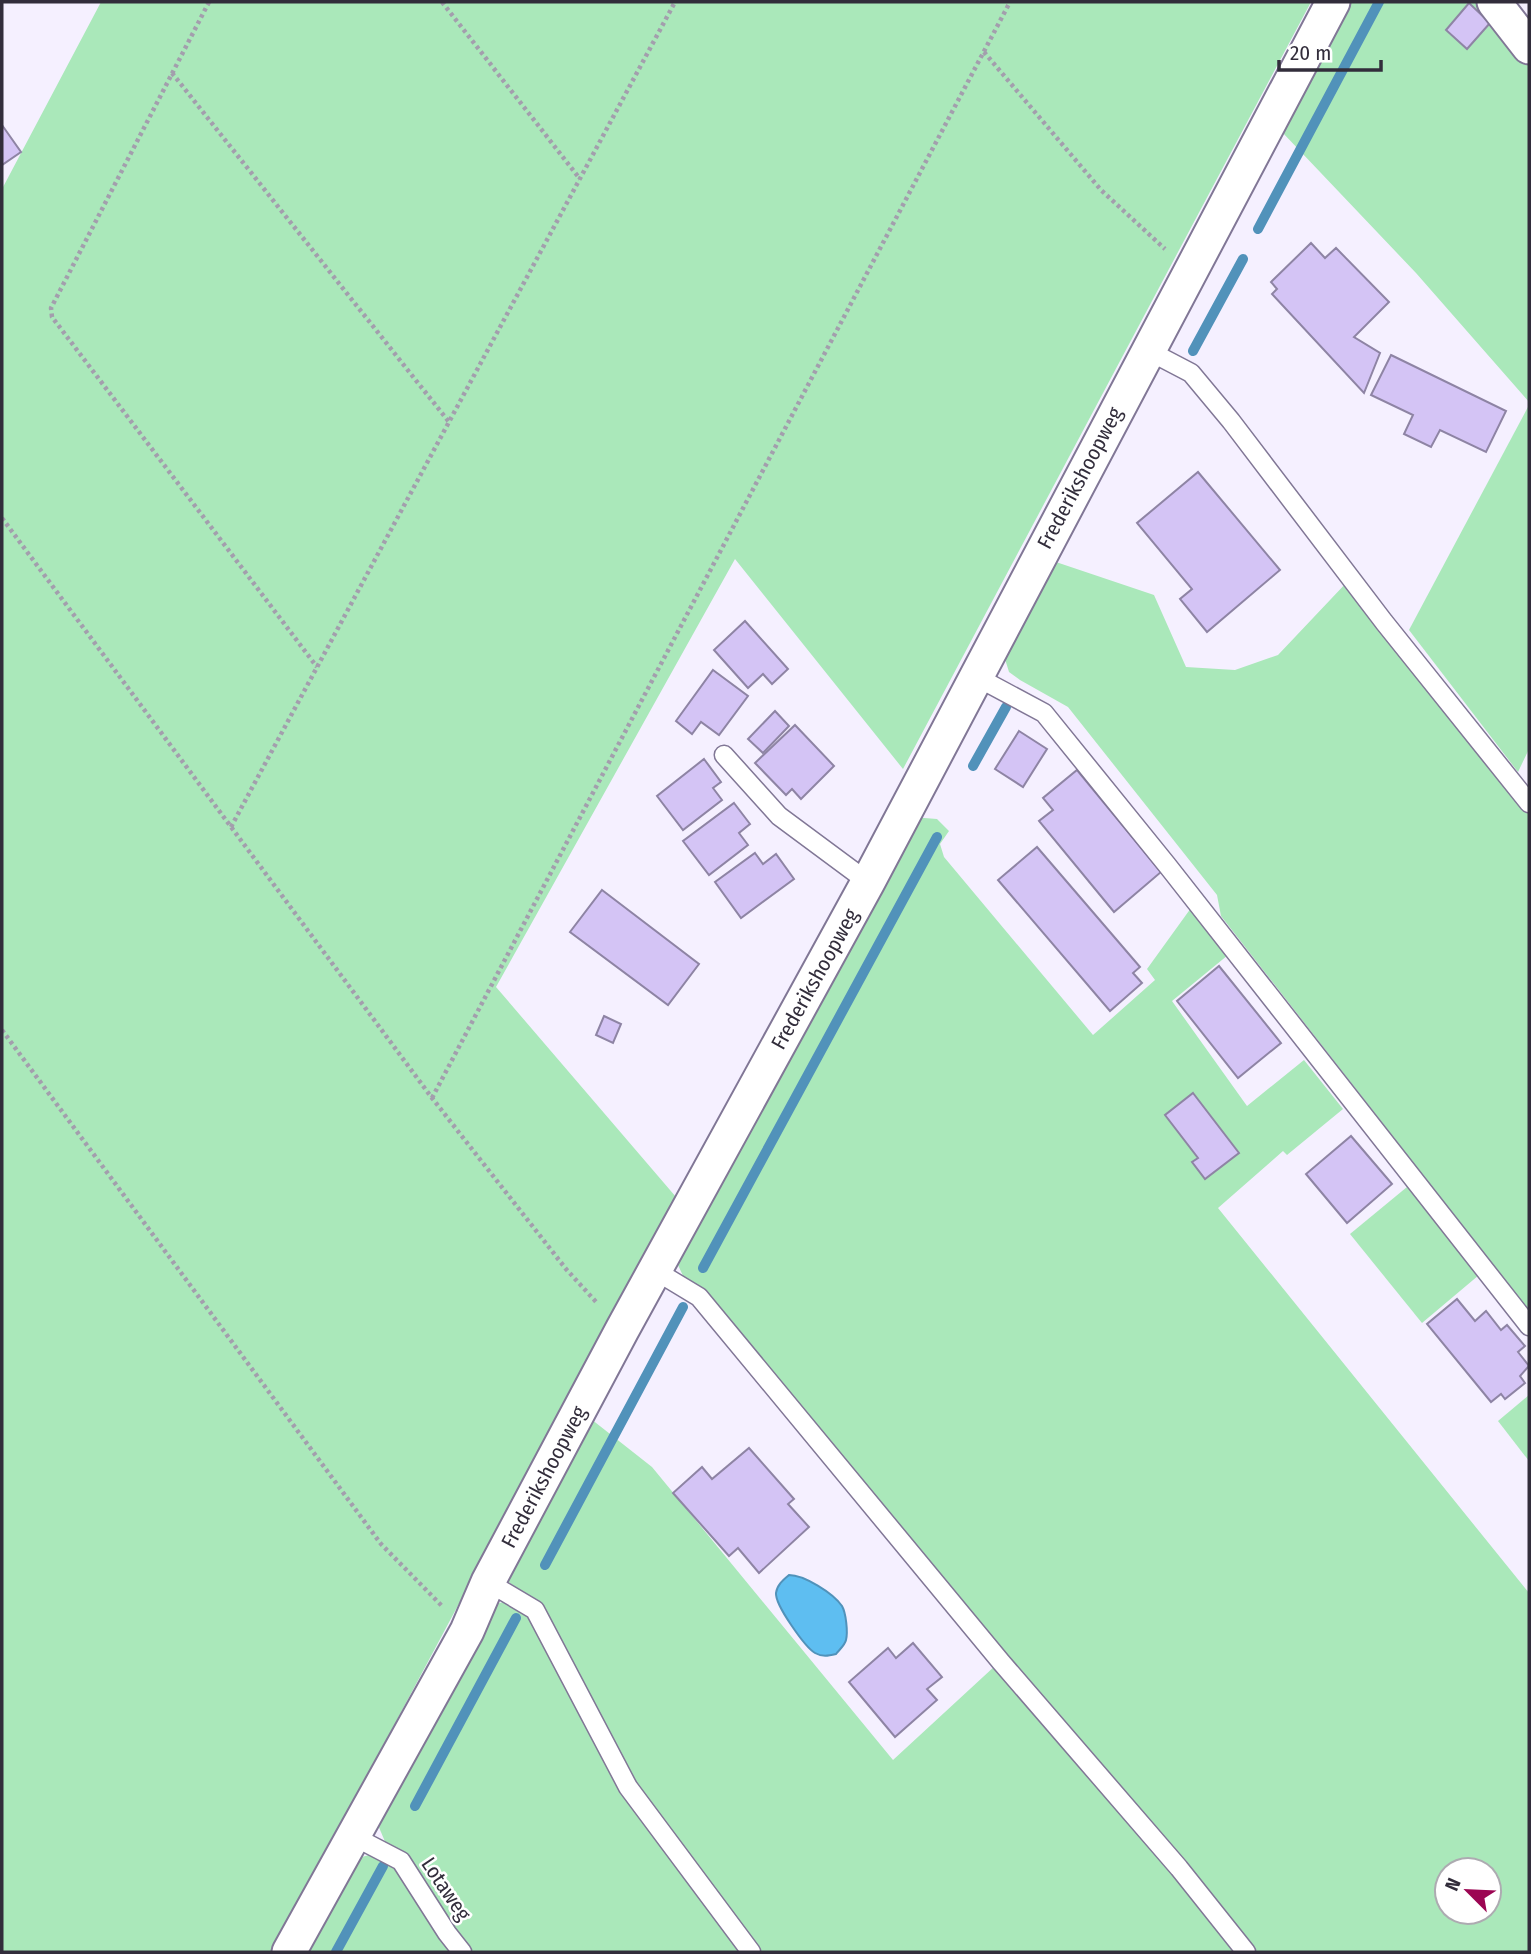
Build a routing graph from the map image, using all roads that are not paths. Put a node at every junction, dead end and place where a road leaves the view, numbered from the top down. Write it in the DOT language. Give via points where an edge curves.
graph roads {
  1 [pos="1333,2"];
  2 [pos="1494,2"];
  3 [pos="1529,47"];
  4 [pos="1147,349"];
  5 [pos="975,676"];
  6 [pos="724,755"];
  7 [pos="1529,803"];
  8 [pos="868,881"];
  9 [pos="656,1271"];
  10 [pos="1529,1326"];
  11 [pos="488,1582"];
  12 [pos="353,1836"];
  13 [pos="289,1952"];
  14 [pos="462,1952"];
  15 [pos="751,1952"];
  16 [pos="1246,1952"];
  1 -- 4 [label="street, Frederikshoopweg"];
  2 -- 3 [label="street"];
  4 -- 5 [label="street, Frederikshoopweg"];
  4 -- 7 [label="lane" via="1191,373"];
  5 -- 8 [label="street, Frederikshoopweg"];
  5 -- 10 [label="lane" via="1044,713"];
  6 -- 8 [label="lane" via="779,816"];
  8 -- 9 [label="street, Frederikshoopweg"];
  9 -- 11 [label="street, Frederikshoopweg"];
  9 -- 16 [label="lane" via="699,1297"];
  11 -- 12 [label="street, Frederikshoopweg" via="467,1631"];
  11 -- 15 [label="lane" via="535,1610 628,1787"];
  12 -- 13 [label="street, Frederikshoopweg"];
  12 -- 14 [label="lane, Lotaweg" via="401,1861"];
}
